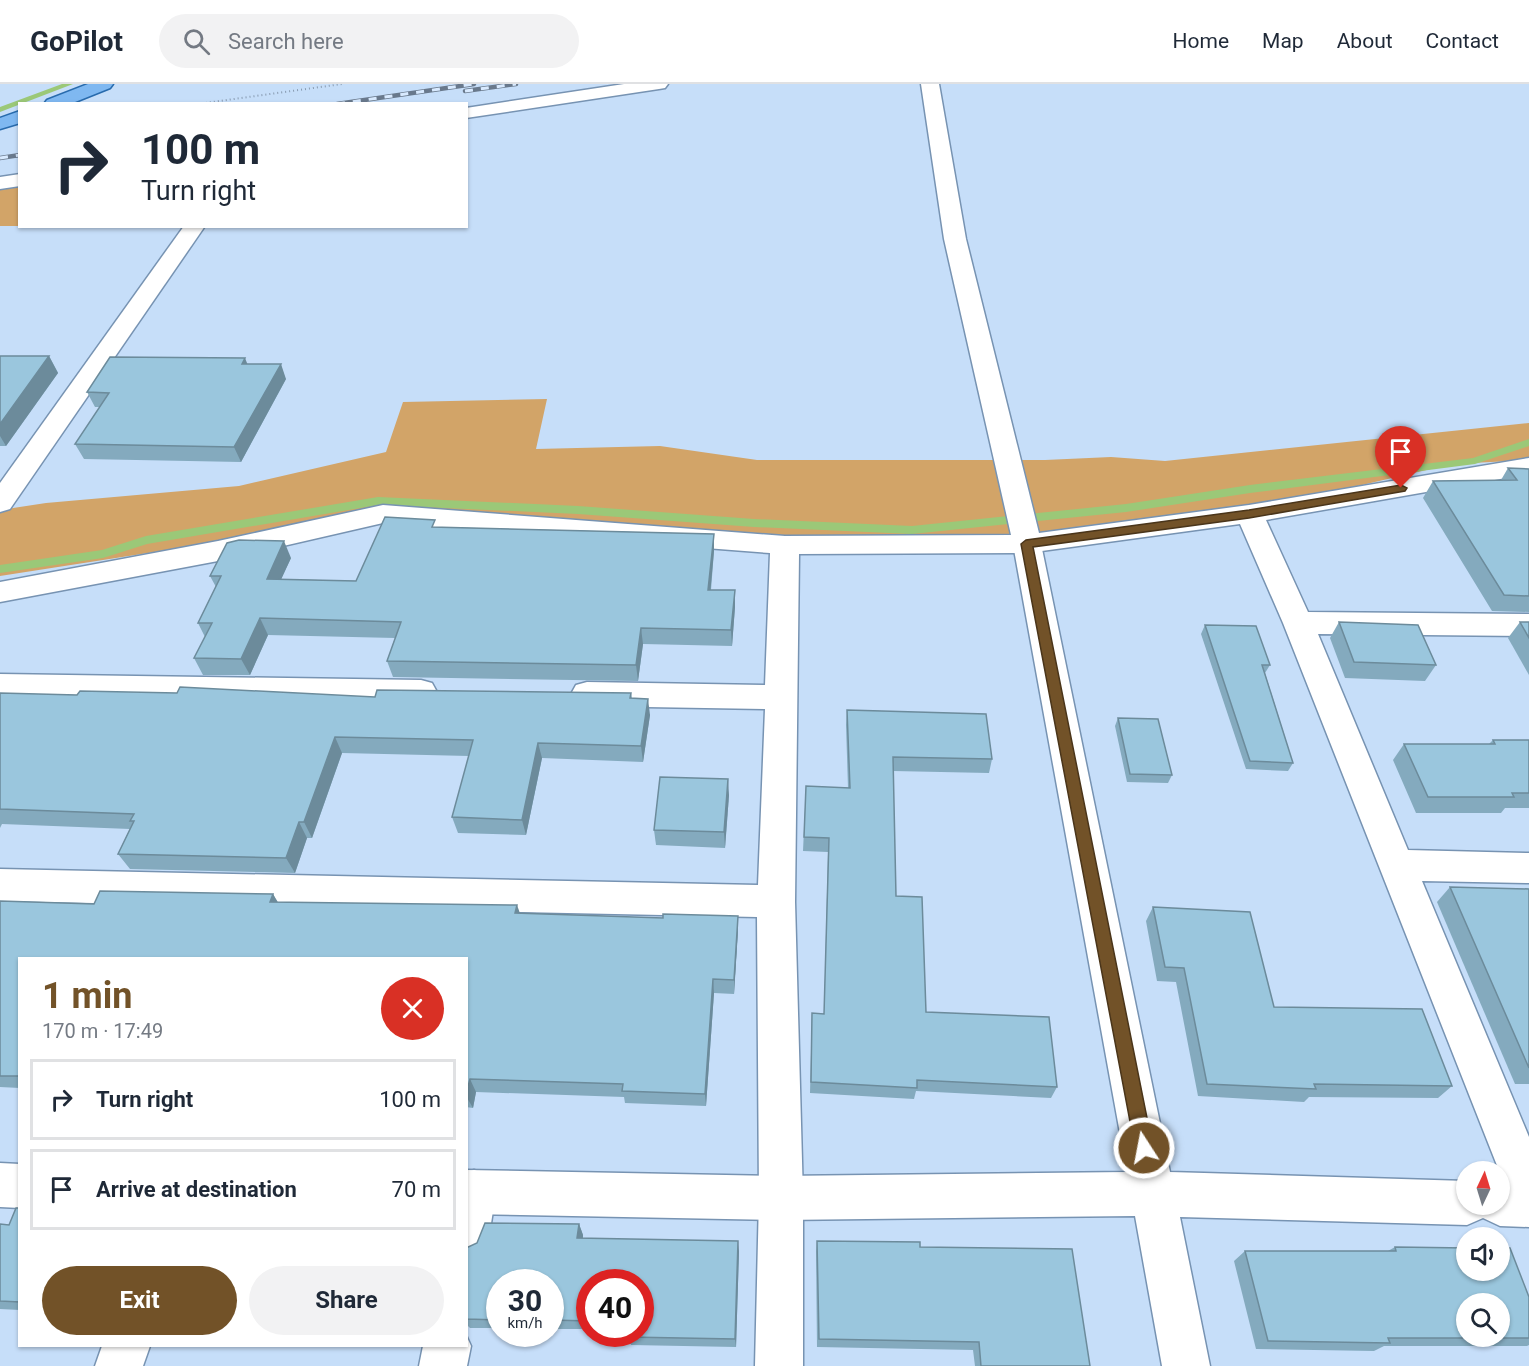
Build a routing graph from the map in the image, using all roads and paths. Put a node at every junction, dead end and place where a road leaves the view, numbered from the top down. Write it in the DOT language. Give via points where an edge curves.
graph roads {
  1 [pos="104,84"];
  2 [pos="342,84"];
  3 [pos="659,84"];
  4 [pos="930,84"];
  5 [pos="58,102"];
  6 [pos="212,102"];
  7 [pos="468,113"];
  8 [pos="18,117"];
  9 [pos="0,124"];
  10 [pos="18,180"];
  11 [pos="0,183"];
  12 [pos="194,228"];
  13 [pos="1529,466"];
  14 [pos="0,503"];
  15 [pos="1249,514"];
  16 [pos="1026,544"];
  17 [pos="785,545"];
  18 [pos="0,592"];
  19 [pos="1298,623"];
  20 [pos="1529,625"];
  21 [pos="0,686"];
  22 [pos="450,692"];
  23 [pos="557,694"];
  24 [pos="782,697"];
  25 [pos="1397,865"];
  26 [pos="1529,868"];
  27 [pos="0,885"];
  28 [pos="776,902"];
  29 [pos="0,1185"];
  30 [pos="18,1186"];
  31 [pos="1529,1190"];
  32 [pos="470,1192"];
  33 [pos="1154,1194"];
  34 [pos="781,1198"];
  35 [pos="1456,1203"];
  36 [pos="1510,1204"];
  37 [pos="1529,1205"];
  38 [pos="468,1214"];
  39 [pos="126,1347"];
  40 [pos="447,1347"];
  41 [pos="119,1366"];
  42 [pos="443,1366"];
  43 [pos="779,1366"];
  44 [pos="1186,1366"];
  1 -- 5 [label="main road"];
  2 -- 6 [label="path"];
  3 -- 7 [label="street"];
  4 -- 16 [label="street" via="955,239"];
  8 -- 9 [label="main road"];
  10 -- 11 [label="street"];
  12 -- 14 [label="street"];
  13 -- 15 [label="street"];
  15 -- 16 [label="street"];
  15 -- 19 [label="street"];
  16 -- 17 [label="street"];
  16 -- 33 [label="street"];
  17 -- 18 [label="street" via="383,514 218,551"];
  17 -- 24 [label="street"];
  19 -- 20 [label="street"];
  19 -- 25 [label="street"];
  21 -- 22 [label="street"];
  23 -- 24 [label="street"];
  24 -- 28 [label="street"];
  25 -- 26 [label="street"];
  25 -- 31 [label="street"];
  27 -- 28 [label="street"];
  28 -- 34 [label="street"];
  29 -- 30 [label="street"];
  32 -- 34 [label="street"];
  32 -- 38 [label="street"];
  33 -- 34 [label="street"];
  33 -- 35 [label="street"];
  33 -- 44 [label="street"];
  34 -- 43 [label="street"];
  36 -- 37 [label="street"];
  39 -- 41 [label="street"];
  40 -- 42 [label="street"];
}
